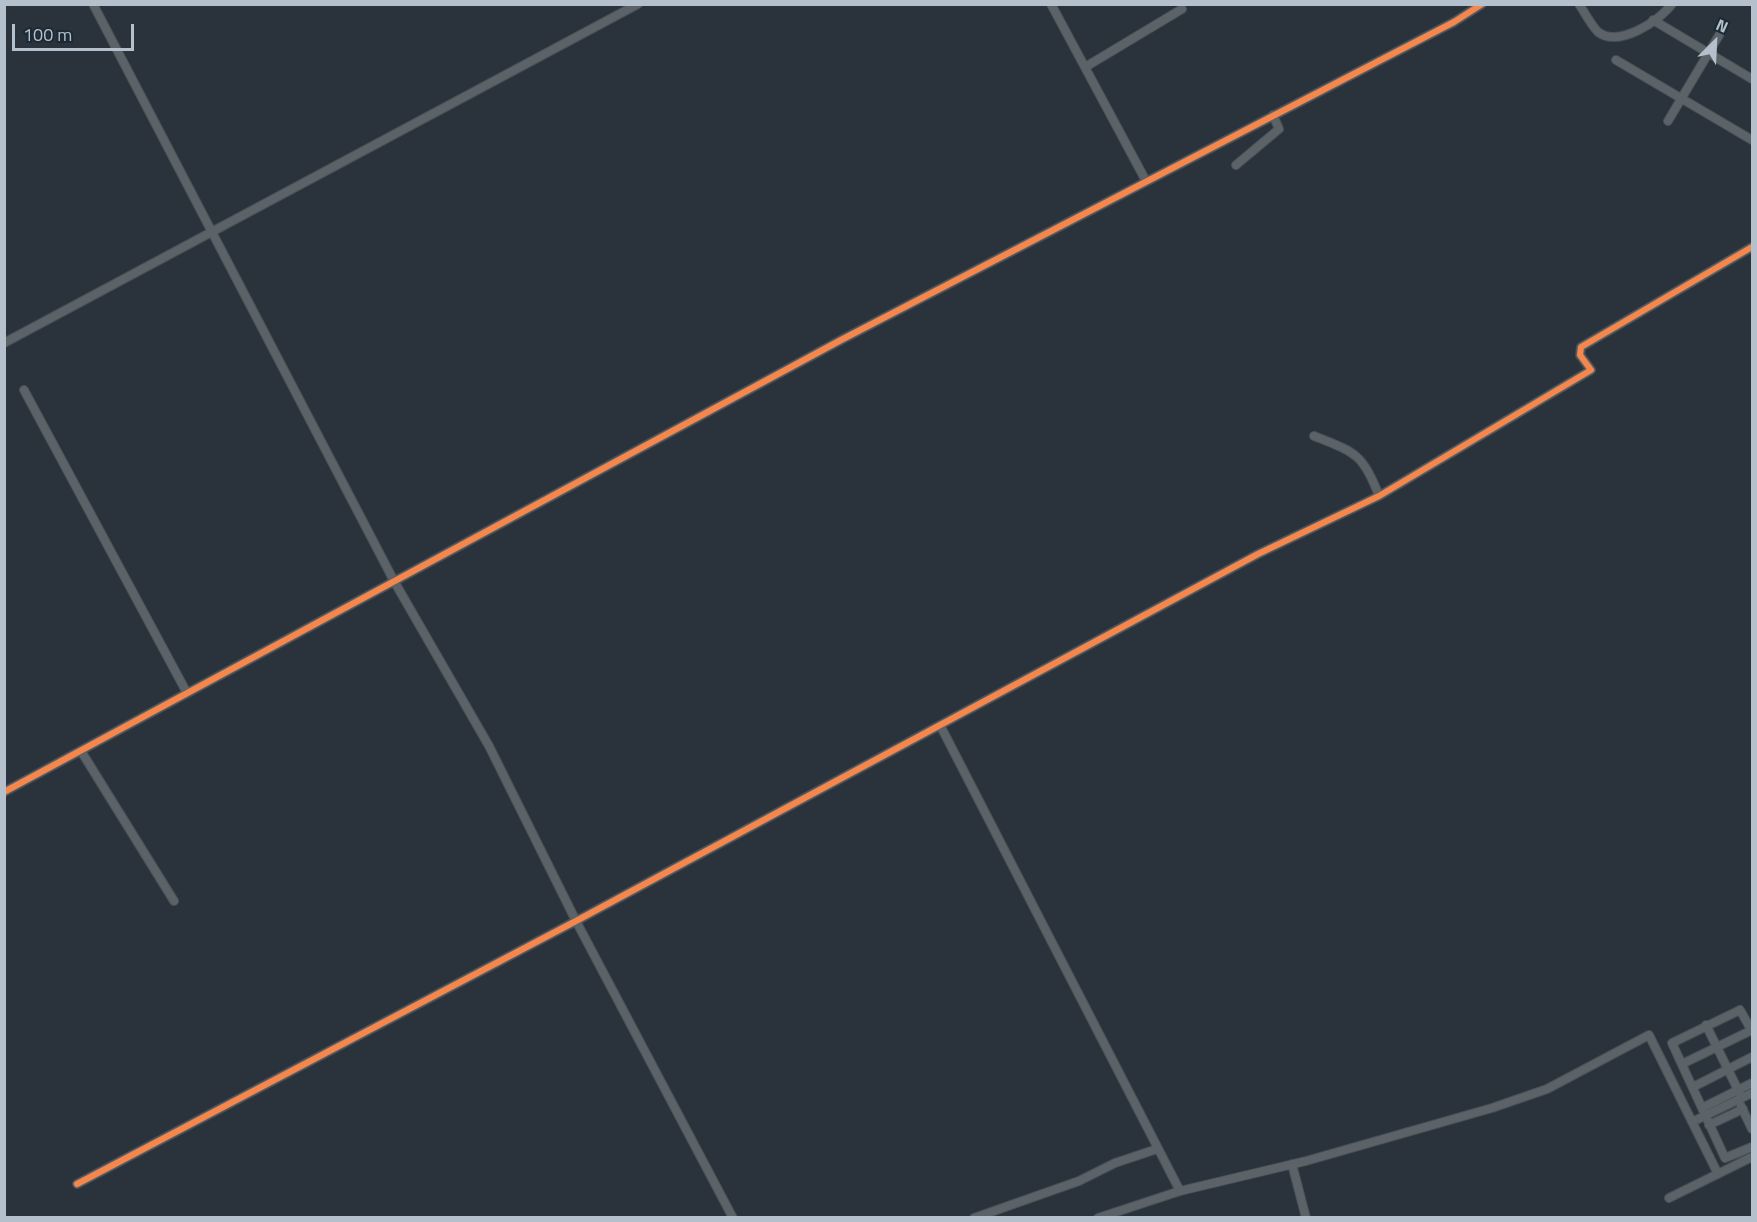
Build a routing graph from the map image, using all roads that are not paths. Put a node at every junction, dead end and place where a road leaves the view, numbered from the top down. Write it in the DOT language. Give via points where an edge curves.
graph roads {
  1 [pos="638,4"];
  2 [pos="1051,4"];
  3 [pos="1482,4"];
  4 [pos="1579,4"];
  5 [pos="1672,4"];
  6 [pos="92,5"];
  7 [pos="1182,9"];
  8 [pos="1653,20"];
  9 [pos="1721,32"];
  10 [pos="1709,53"];
  11 [pos="1616,60"];
  12 [pos="1087,66"];
  13 [pos="1752,79"];
  14 [pos="1681,99"];
  15 [pos="1273,115"];
  16 [pos="1668,122"];
  17 [pos="1752,140"];
  18 [pos="1236,165"];
  19 [pos="1146,181"];
  20 [pos="212,234"];
  21 [pos="1752,247"];
  22 [pos="4,343"];
  23 [pos="24,390"];
  24 [pos="1314,436"];
  25 [pos="1379,495"];
  26 [pos="394,581"];
  27 [pos="187,693"];
  28 [pos="940,725"];
  29 [pos="81,751"];
  30 [pos="4,792"];
  31 [pos="174,901"];
  32 [pos="576,921"];
  33 [pos="1706,1025"];
  34 [pos="1752,1031"];
  35 [pos="1717,1047"];
  36 [pos="1752,1057"];
  37 [pos="1682,1064"];
  38 [pos="1728,1069"];
  39 [pos="1752,1083"];
  40 [pos="1693,1087"];
  41 [pos="1752,1093"];
  42 [pos="1739,1096"];
  43 [pos="1743,1109"];
  44 [pos="1703,1112"];
  45 [pos="1692,1122"];
  46 [pos="1709,1125"];
  47 [pos="1752,1130"];
  48 [pos="1752,1147"];
  49 [pos="1157,1149"];
  50 [pos="1752,1157"];
  51 [pos="1292,1164"];
  52 [pos="1718,1174"];
  53 [pos="77,1184"];
  54 [pos="1180,1191"];
  55 [pos="1669,1198"];
  56 [pos="733,1218"];
  57 [pos="974,1218"];
  58 [pos="1098,1218"];
  59 [pos="1306,1218"];
  1 -- 20 [label="street"];
  2 -- 12 [label="street"];
  3 -- 15 [label="street"];
  4 -- 8 [label="street" via="1598,31 1609,37 1632,33"];
  5 -- 8 [label="street"];
  6 -- 20 [label="street"];
  7 -- 12 [label="street"];
  8 -- 10 [label="street"];
  9 -- 10 [label="street"];
  10 -- 13 [label="street"];
  10 -- 14 [label="street"];
  11 -- 14 [label="street"];
  12 -- 19 [label="street"];
  14 -- 16 [label="street"];
  14 -- 17 [label="street"];
  15 -- 18 [label="street" via="1279,129"];
  15 -- 19 [label="street"];
  19 -- 26 [label="street"];
  20 -- 22 [label="street"];
  20 -- 26 [label="street"];
  21 -- 25 [label="street" via="1581,347 1580,355 1591,370"];
  23 -- 27 [label="street"];
  24 -- 25 [label="street" via="1359,457 1369,469"];
  25 -- 28 [label="street" via="1258,554"];
  26 -- 27 [label="street"];
  26 -- 32 [label="street" via="489,747"];
  27 -- 29 [label="street"];
  28 -- 32 [label="street"];
  28 -- 49 [label="street"];
  29 -- 30 [label="street"];
  29 -- 31 [label="street"];
  32 -- 53 [label="street"];
  32 -- 56 [label="street"];
  33 -- 34 [label="street" via="1740,1010"];
  33 -- 35 [label="street"];
  33 -- 37 [label="street" via="1672,1043"];
  34 -- 35 [label="street"];
  35 -- 37 [label="street"];
  35 -- 38 [label="street"];
  36 -- 38 [label="street"];
  37 -- 40 [label="street"];
  38 -- 40 [label="street"];
  38 -- 42 [label="street"];
  39 -- 42 [label="street"];
  40 -- 44 [label="street"];
  41 -- 42 [label="street"];
  42 -- 43 [label="street"];
  42 -- 44 [label="street"];
  43 -- 46 [label="street"];
  43 -- 47 [label="street"];
  44 -- 45 [label="street"];
  44 -- 46 [label="street"];
  45 -- 51 [label="street" via="1649,1035 1546,1089 1452,1120"];
  45 -- 52 [label="street"];
  46 -- 48 [label="street" via="1725,1158"];
  49 -- 54 [label="street"];
  49 -- 57 [label="street"];
  50 -- 52 [label="street"];
  51 -- 54 [label="street"];
  51 -- 59 [label="street"];
  52 -- 55 [label="street"];
  54 -- 58 [label="street"];
}
